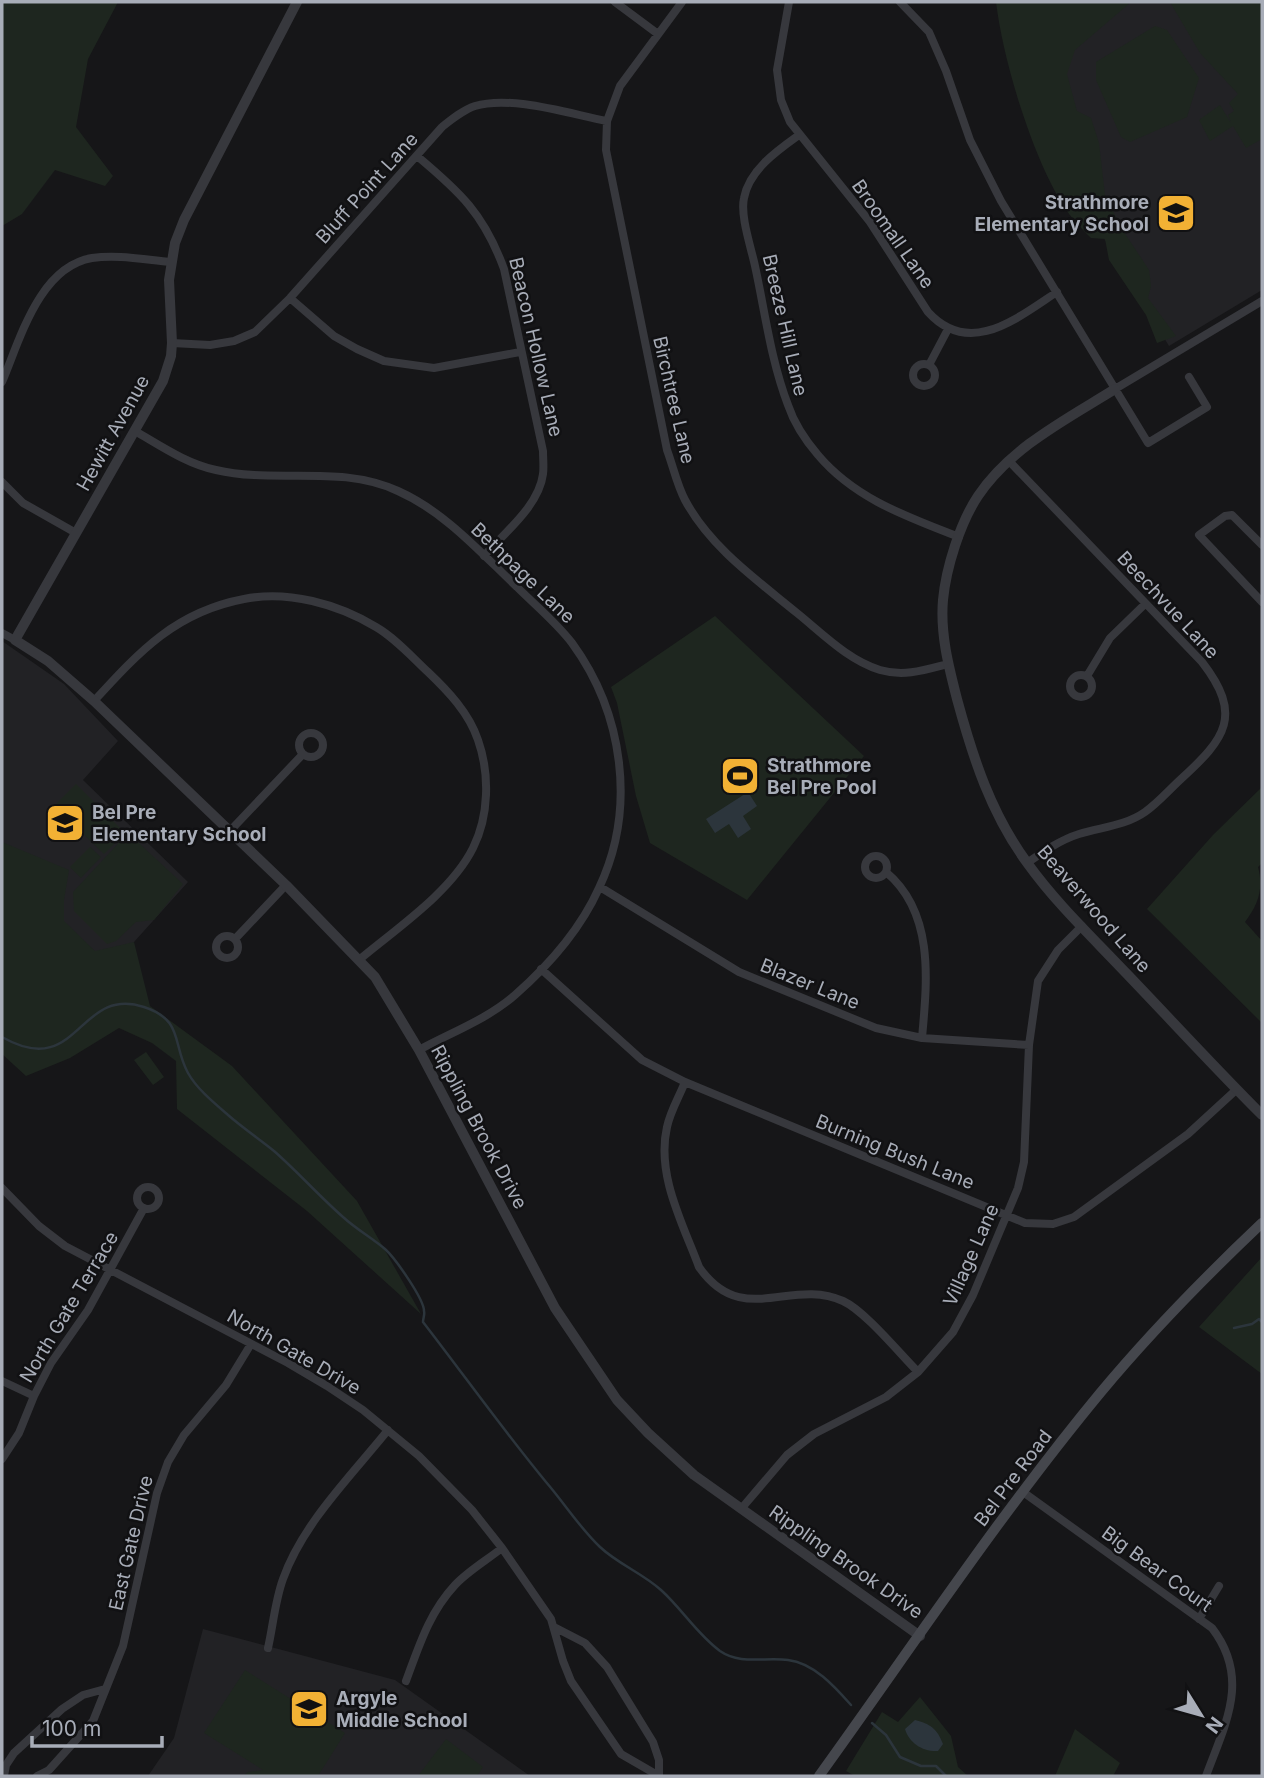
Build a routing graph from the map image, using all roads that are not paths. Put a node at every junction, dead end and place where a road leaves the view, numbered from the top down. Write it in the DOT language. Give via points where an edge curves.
graph roads {
  1 [pos="296,2"];
  2 [pos="615,2"];
  3 [pos="682,2"];
  4 [pos="789,2"];
  5 [pos="900,2"];
  6 [pos="658,34"];
  7 [pos="607,121"];
  8 [pos="799,135"];
  9 [pos="417,156"];
  10 [pos="172,262"];
  11 [pos="1057,292"];
  12 [pos="290,298"];
  13 [pos="1262,301"];
  14 [pos="948,329"];
  15 [pos="172,343"];
  16 [pos="520,352"];
  17 [pos="929,365"];
  18 [pos="1189,377"];
  19 [pos="2,383"];
  20 [pos="1115,389"];
  21 [pos="135,431"];
  22 [pos="1009,461"];
  23 [pos="2,482"];
  24 [pos="76,533"];
  25 [pos="959,537"];
  26 [pos="1262,543"];
  27 [pos="484,556"];
  28 [pos="1262,602"];
  29 [pos="1145,604"];
  30 [pos="2,633"];
  31 [pos="15,640"];
  32 [pos="948,664"];
  33 [pos="1087,676"];
  34 [pos="94,701"];
  35 [pos="303,754"];
  36 [pos="229,832"];
  37 [pos="1027,863"];
  38 [pos="886,872"];
  39 [pos="286,885"];
  40 [pos="600,887"];
  41 [pos="1082,926"];
  42 [pos="235,939"];
  43 [pos="360,959"];
  44 [pos="541,968"];
  45 [pos="922,1038"];
  46 [pos="1029,1045"];
  47 [pos="419,1050"];
  48 [pos="685,1082"];
  49 [pos="1236,1090"];
  50 [pos="1262,1115"];
  51 [pos="2,1188"];
  52 [pos="144,1208"];
  53 [pos="1006,1215"];
  54 [pos="1262,1223"];
  55 [pos="110,1272"];
  56 [pos="251,1343"];
  57 [pos="918,1372"];
  58 [pos="2,1381"];
  59 [pos="34,1396"];
  60 [pos="388,1430"];
  61 [pos="2,1459"];
  62 [pos="1023,1492"];
  63 [pos="741,1509"];
  64 [pos="502,1548"];
  65 [pos="1219,1587"];
  66 [pos="1199,1619"];
  67 [pos="554,1627"];
  68 [pos="920,1636"];
  69 [pos="268,1648"];
  70 [pos="406,1681"];
  71 [pos="104,1689"];
  72 [pos="4,1776"];
  73 [pos="37,1776"];
  74 [pos="659,1776"];
  75 [pos="819,1776"];
  76 [pos="1206,1776"];
  1 -- 10 [label="street, Hewitt Avenue" via="184,220"];
  2 -- 6 [label="street"];
  3 -- 6 [label="street, Birchtree Lane"];
  4 -- 8 [label="street, Broomall Lane" via="777,70 781,100"];
  5 -- 11 [label="street" via="929,32 970,140"];
  6 -- 7 [label="street, Birchtree Lane" via="620,86"];
  7 -- 9 [label="street, Bluff Point Lane" via="519,104 475,106 442,127"];
  7 -- 32 [label="street, Birchtree Lane" via="613,190 667,450 685,501 740,566 860,663 899,674"];
  8 -- 14 [label="street, Broomall Lane" via="870,222 928,312"];
  8 -- 25 [label="street, Breeze Hill Lane" via="774,153 752,178 743,198 789,408 819,455 865,496"];
  9 -- 12 [label="street, Bluff Point Lane"];
  9 -- 16 [label="street, Beacon Hollow Lane" via="454,187 485,225 504,269"];
  10 -- 15 [label="street, Hewitt Avenue"];
  10 -- 19 [label="street" via="105,256 74,263 41,293"];
  11 -- 14 [label="street" via="991,331 969,334"];
  11 -- 20 [label="street"];
  12 -- 15 [label="street, Bluff Point Lane" via="255,332 234,341"];
  12 -- 16 [label="street" via="334,336 384,361 434,368"];
  13 -- 20 [label="street, Beaverwood Lane"];
  14 -- 17 [label="street"];
  15 -- 21 [label="street, Hewitt Avenue" via="163,381"];
  16 -- 27 [label="street, Beacon Hollow Lane" via="543,452 543,475 530,505"];
  18 -- 20 [label="street" via="1207,407 1147,443"];
  20 -- 22 [label="street, Beaverwood Lane"];
  21 -- 24 [label="street, Hewitt Avenue"];
  21 -- 27 [label="street, Bethpage Lane" via="215,470 354,478 386,486 435,512"];
  22 -- 25 [label="street, Beaverwood Lane" via="978,496"];
  22 -- 29 [label="street, Beechvue Lane"];
  23 -- 24 [label="street" via="23,503"];
  24 -- 31 [label="street, Hewitt Avenue"];
  25 -- 32 [label="street, Beaverwood Lane" via="948,566 943,603"];
  26 -- 28 [label="street" via="1232,515 1199,535"];
  27 -- 40 [label="street, Bethpage Lane" via="572,644 610,715 620,759 621,805 614,848"];
  29 -- 33 [label="street" via="1110,638"];
  29 -- 37 [label="street, Beechvue Lane" via="1218,682 1223,695 1223,730 1215,745 1145,813 1077,835"];
  30 -- 31 [label="street, Rippling Brook Drive"];
  31 -- 34 [label="street, Rippling Brook Drive" via="48,661"];
  32 -- 37 [label="street, Beaverwood Lane" via="971,752 993,808"];
  34 -- 36 [label="street, Rippling Brook Drive"];
  34 -- 43 [label="street" via="141,651 184,619 245,598 270,596 324,603 378,628 443,687 464,712 484,762 481,829 460,870"];
  35 -- 36 [label="street"];
  36 -- 39 [label="street, Rippling Brook Drive"];
  37 -- 41 [label="street, Beaverwood Lane"];
  38 -- 45 [label="street" via="910,901 924,944 927,975"];
  39 -- 42 [label="street"];
  39 -- 43 [label="street, Rippling Brook Drive"];
  40 -- 44 [label="street, Bethpage Lane" via="582,919"];
  40 -- 45 [label="street, Blazer Lane" via="739,972 876,1028"];
  41 -- 46 [label="street, Village Lane" via="1058,950 1038,981"];
  41 -- 49 [label="street, Beaverwood Lane"];
  43 -- 47 [label="street, Rippling Brook Drive"];
  44 -- 47 [label="street, Bethpage Lane" via="491,1012"];
  44 -- 48 [label="street, Burning Bush Lane" via="642,1060"];
  45 -- 46 [label="street, Blazer Lane"];
  46 -- 53 [label="street, Village Lane" via="1024,1162"];
  47 -- 63 [label="street, Rippling Brook Drive" via="555,1308 596,1371 648,1433"];
  48 -- 53 [label="street, Burning Bush Lane"];
  48 -- 57 [label="street" via="667,1126 663,1155 669,1186 707,1279 730,1295 753,1300 808,1294 845,1301"];
  49 -- 50 [label="street, Beaverwood Lane"];
  49 -- 53 [label="street, Burning Bush Lane" via="1188,1133 1074,1217 1039,1225"];
  51 -- 55 [label="street, North Gate Drive" via="39,1226"];
  52 -- 55 [label="street, North Gate Terrace"];
  53 -- 57 [label="street, Village Lane" via="958,1323"];
  54 -- 62 [label="main road, Bel Pre Road" via="1210,1272 1104,1389"];
  55 -- 56 [label="street, North Gate Drive"];
  55 -- 59 [label="street, North Gate Terrace"];
  56 -- 60 [label="street, North Gate Drive" via="327,1385"];
  56 -- 71 [label="street, East Gate Drive" via="226,1385 168,1462 123,1646"];
  57 -- 63 [label="street, Village Lane" via="887,1397 814,1434 787,1455"];
  58 -- 59 [label="street"];
  59 -- 61 [label="street, North Gate Terrace"];
  60 -- 64 [label="street, North Gate Drive" via="454,1490"];
  60 -- 69 [label="street" via="299,1546 283,1580"];
  62 -- 66 [label="street, Big Bear Court"];
  62 -- 68 [label="main road, Bel Pre Road"];
  63 -- 68 [label="street, Rippling Brook Drive"];
  64 -- 67 [label="street, North Gate Drive"];
  64 -- 70 [label="street" via="456,1584 436,1609"];
  65 -- 66 [label="street"];
  66 -- 76 [label="street, Big Bear Court" via="1224,1644 1234,1696"];
  67 -- 74 [label="street, North Gate Drive" via="571,1681 621,1754"];
  67 -- 74 [label="street, North Gate Drive" via="585,1643 607,1667 653,1742"];
  68 -- 75 [label="main road, Bel Pre Road"];
  71 -- 72 [label="street" via="83,1695 52,1718 14,1753"];
  71 -- 73 [label="street, East Gate Drive" via="93,1721 49,1770"];
}
